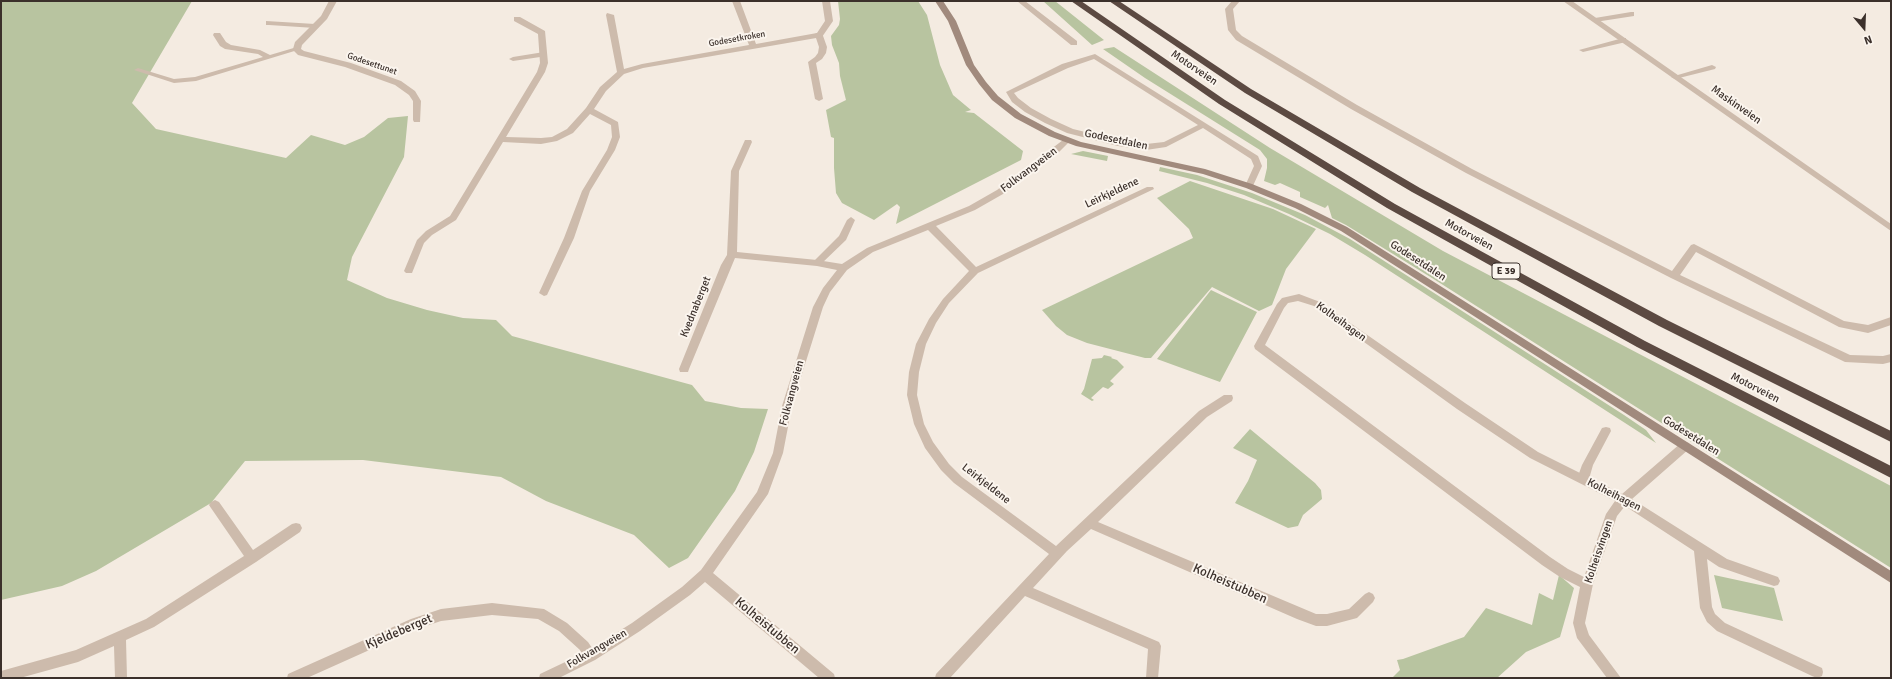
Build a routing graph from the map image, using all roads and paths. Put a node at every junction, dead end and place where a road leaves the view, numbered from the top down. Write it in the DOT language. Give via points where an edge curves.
graph roads {
  1 [pos="333,1"];
  2 [pos="736,1"];
  3 [pos="826,1"];
  4 [pos="939,1"];
  5 [pos="1021,1"];
  6 [pos="1075,1"];
  7 [pos="1113,1"];
  8 [pos="1236,1"];
  9 [pos="1567,1"];
  10 [pos="1631,14"];
  11 [pos="610,15"];
  12 [pos="517,19"];
  13 [pos="1595,20"];
  14 [pos="269,23"];
  15 [pos="315,26"];
  16 [pos="217,35"];
  17 [pos="819,35"];
  18 [pos="1622,40"];
  19 [pos="1074,43"];
  20 [pos="752,47"];
  21 [pos="298,49"];
  22 [pos="1582,50"];
  23 [pos="544,54"];
  24 [pos="269,57"];
  25 [pos="513,59"];
  26 [pos="1712,67"];
  27 [pos="138,70"];
  28 [pos="621,72"];
  29 [pos="1675,77"];
  30 [pos="819,99"];
  31 [pos="589,110"];
  32 [pos="417,120"];
  33 [pos="1203,125"];
  34 [pos="500,139"];
  35 [pos="1067,140"];
  36 [pos="748,142"];
  37 [pos="1249,186"];
  38 [pos="1150,188"];
  39 [pos="851,220"];
  40 [pos="930,226"];
  41 [pos="1891,228"];
  42 [pos="732,255"];
  43 [pos="817,263"];
  44 [pos="844,268"];
  45 [pos="976,271"];
  46 [pos="409,272"];
  47 [pos="1674,276"];
  48 [pos="544,293"];
  49 [pos="1891,321"];
  50 [pos="1891,358"];
  51 [pos="684,369"];
  52 [pos="1228,398"];
  53 [pos="1606,431"];
  54 [pos="1891,436"];
  55 [pos="1685,446"];
  56 [pos="1891,472"];
  57 [pos="1584,479"];
  58 [pos="1624,499"];
  59 [pos="215,505"];
  60 [pos="1088,523"];
  61 [pos="296,528"];
  62 [pos="1700,548"];
  63 [pos="1057,553"];
  64 [pos="252,558"];
  65 [pos="705,574"];
  66 [pos="1891,578"];
  67 [pos="1774,581"];
  68 [pos="1587,584"];
  69 [pos="1023,589"];
  70 [pos="1369,598"];
  71 [pos="120,638"];
  72 [pos="590,656"];
  73 [pos="1817,672"];
  74 [pos="1,677"];
  75 [pos="121,678"];
  76 [pos="293,678"];
  77 [pos="545,678"];
  78 [pos="829,678"];
  79 [pos="941,678"];
  80 [pos="1152,678"];
  81 [pos="1615,678"];
  1 -- 15 [label="street"];
  2 -- 20 [label="street"];
  3 -- 17 [label="street" via="829,21"];
  4 -- 35 [label="main road, Godesetdalen" via="954,26 970,65 995,98 1018,116"];
  5 -- 19 [label="street"];
  6 -- 56 [label="highway, Motorveien / E 39" via="1271,133 1457,244 1641,344"];
  7 -- 54 [label="highway, Motorveien / E 39" via="1290,117 1476,224 1676,330"];
  8 -- 47 [label="street" via="1229,9 1232,30 1239,38 1354,107 1469,171"];
  9 -- 13 [label="street, Maskinveien"];
  10 -- 13 [label="street"];
  11 -- 28 [label="street"];
  12 -- 23 [label="street" via="542,33"];
  13 -- 18 [label="street, Maskinveien"];
  14 -- 15 [label="street"];
  15 -- 21 [label="street" via="298,44"];
  16 -- 24 [label="street" via="228,47 260,52"];
  17 -- 20 [label="street, Godesetkroken"];
  17 -- 30 [label="street" via="822,53 812,62"];
  18 -- 22 [label="street"];
  18 -- 29 [label="street, Maskinveien"];
  20 -- 28 [label="street, Godesetkroken"];
  21 -- 24 [label="street"];
  21 -- 32 [label="street, Godesettunet" via="301,53 348,65 398,83 412,93 416,100"];
  23 -- 25 [label="street"];
  23 -- 34 [label="street" via="541,72"];
  24 -- 27 [label="street" via="207,77 185,81 162,78"];
  26 -- 29 [label="street"];
  28 -- 31 [label="street, Godesetkroken" via="603,89"];
  29 -- 41 [label="street, Maskinveien"];
  31 -- 34 [label="street, Godesetkroken" via="570,130 554,139"];
  31 -- 48 [label="street" via="615,124 616,137 586,191 569,238"];
  33 -- 33 [label="street" via="1095,56 1059,68 1010,92 1015,100 1048,122 1118,143 1146,146 1166,144"];
  33 -- 37 [label="street" via="1255,158 1258,166"];
  34 -- 46 [label="street" via="453,218 420,242"];
  35 -- 37 [label="main road, Godesetdalen" via="1091,148 1205,172"];
  35 -- 40 [label="street, Folkvangveien" via="1037,166 1000,192 972,208"];
  36 -- 42 [label="street, Kvednaberget" via="735,171"];
  37 -- 55 [label="main road, Godesetdalen" via="1314,214 1368,243"];
  38 -- 45 [label="street, Leirkjeldene"];
  39 -- 43 [label="street" via="843,238"];
  40 -- 44 [label="street, Folkvangveien" via="890,240"];
  40 -- 45 [label="street"];
  42 -- 43 [label="street"];
  42 -- 51 [label="street, Kvednaberget"];
  43 -- 44 [label="street"];
  44 -- 65 [label="street, Folkvangveien" via="826,290 818,307 787,406 778,453 762,494"];
  45 -- 63 [label="street, Leirkjeldene" via="946,301 921,344 914,372 912,395 919,424 929,445 958,480"];
  47 -- 49 [label="street" via="1694,247 1842,324 1868,329"];
  47 -- 50 [label="street" via="1849,359"];
  52 -- 60 [label="street" via="1203,414"];
  53 -- 57 [label="street" via="1588,465"];
  55 -- 58 [label="street, Kolheisvingen"];
  55 -- 66 [label="main road, Godesetdalen"];
  57 -- 58 [label="street, Kolheihagen"];
  57 -- 68 [label="street, Kolheihagen" via="1534,455 1306,298 1291,298 1280,306 1259,346 1546,561"];
  58 -- 62 [label="street, Kolheihagen"];
  58 -- 68 [label="street, Kolheisvingen" via="1612,514"];
  59 -- 64 [label="street"];
  60 -- 63 [label="street"];
  60 -- 70 [label="street, Kolheistubben" via="1316,620 1353,614"];
  61 -- 64 [label="street"];
  62 -- 67 [label="street, Kolheihagen" via="1723,562"];
  62 -- 73 [label="street" via="1706,608 1711,618 1721,627"];
  63 -- 69 [label="street"];
  64 -- 71 [label="street" via="150,623"];
  65 -- 72 [label="street, Folkvangveien" via="686,591"];
  65 -- 78 [label="street, Kolheistubben"];
  68 -- 81 [label="street, Kolheisvingen" via="1579,623 1583,638"];
  69 -- 79 [label="street"];
  69 -- 80 [label="street" via="1155,646"];
  71 -- 74 [label="street" via="78,656"];
  71 -- 75 [label="street"];
  72 -- 76 [label="street, Kjeldeberget" via="584,646 563,627 540,613 492,609 441,615 411,625"];
  72 -- 77 [label="street, Folkvangveien"];
}
